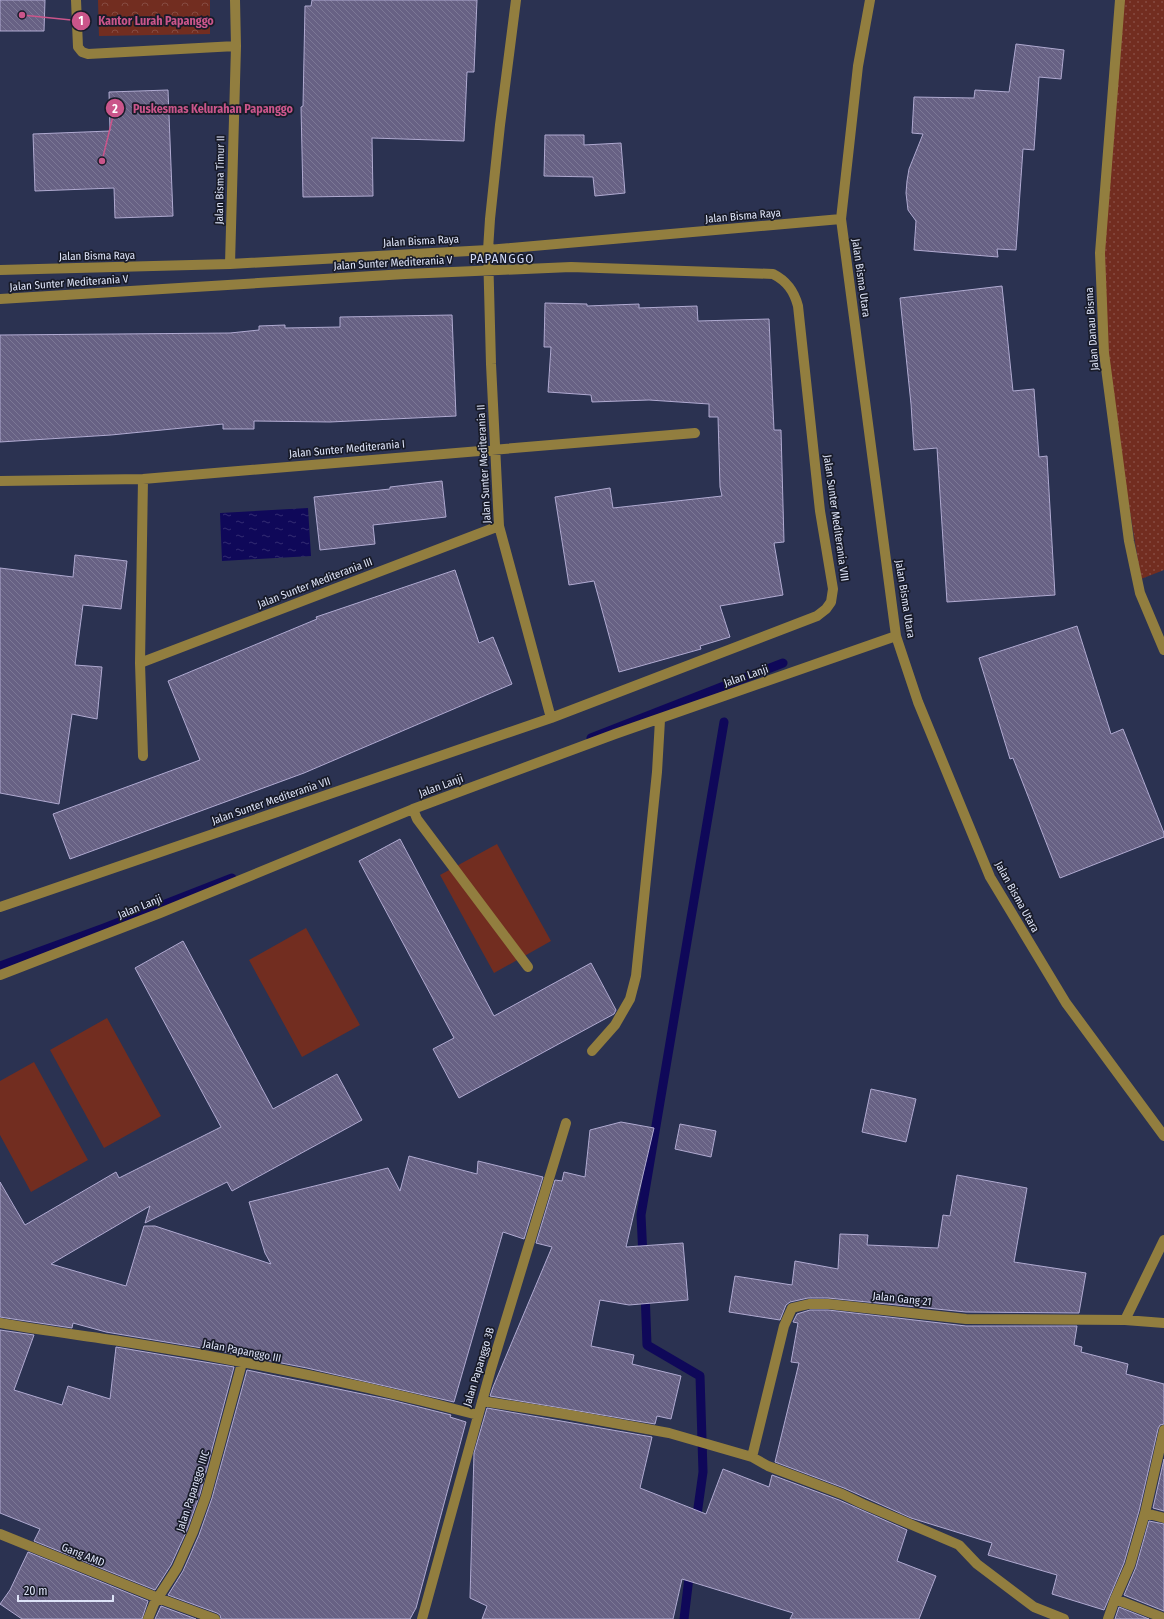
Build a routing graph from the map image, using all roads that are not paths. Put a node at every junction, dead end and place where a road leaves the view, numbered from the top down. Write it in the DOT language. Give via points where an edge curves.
graph roads {
  1 [pos="76,0"];
  2 [pos="235,0"];
  3 [pos="516,0"];
  4 [pos="870,0"];
  5 [pos="1120,0"];
  6 [pos="236,46"];
  7 [pos="842,219"];
  8 [pos="488,250"];
  9 [pos="230,264"];
  10 [pos="0,270"];
  11 [pos="489,271"];
  12 [pos="786,282"];
  13 [pos="0,299"];
  14 [pos="695,433"];
  15 [pos="495,448"];
  16 [pos="143,479"];
  17 [pos="0,481"];
  18 [pos="499,526"];
  19 [pos="896,636"];
  20 [pos="1164,650"];
  21 [pos="140,663"];
  22 [pos="551,718"];
  23 [pos="660,720"];
  24 [pos="143,756"];
  25 [pos="413,809"];
  26 [pos="0,907"];
  27 [pos="528,967"];
  28 [pos="0,975"];
  29 [pos="592,1051"];
  30 [pos="566,1123"];
  31 [pos="1164,1136"];
  32 [pos="1164,1240"];
  33 [pos="1125,1320"];
  34 [pos="0,1323"];
  35 [pos="1164,1323"];
  36 [pos="242,1363"];
  37 [pos="482,1401"];
  38 [pos="478,1415"];
  39 [pos="1164,1430"];
  40 [pos="752,1457"];
  41 [pos="1145,1513"];
  42 [pos="1164,1518"];
  43 [pos="0,1534"];
  44 [pos="158,1598"];
  45 [pos="1115,1599"];
  46 [pos="1164,1618"];
  47 [pos="148,1619"];
  48 [pos="215,1619"];
  49 [pos="422,1619"];
  50 [pos="1064,1619"];
  51 [pos="1108,1619"];
  1 -- 6 [label="street" via="78,47 88,54"];
  2 -- 6 [label="street, Jalan Bisma Timur II"];
  3 -- 8 [label="street"];
  4 -- 7 [label="street, Jalan Bisma Utara" via="858,66"];
  5 -- 20 [label="street, Jalan Danau Bisma" via="1100,253 1104,353 1129,541 1140,593"];
  6 -- 9 [label="street, Jalan Bisma Timur II"];
  7 -- 8 [label="street, Jalan Bisma Raya"];
  7 -- 19 [label="street, Jalan Bisma Utara"];
  8 -- 9 [label="street, Jalan Bisma Raya"];
  8 -- 11 [label="street, Jalan Sunter Mediterania II"];
  9 -- 10 [label="street, Jalan Bisma Raya"];
  11 -- 12 [label="street, Jalan Sunter Mediterania V" via="571,267 773,274"];
  11 -- 13 [label="street, Jalan Sunter Mediterania V"];
  11 -- 15 [label="street, Jalan Sunter Mediterania II"];
  12 -- 22 [label="street, Jalan Sunter Mediterania VIII" via="793,290 798,306 820,511 833,589 831,602 817,616"];
  14 -- 15 [label="street, Jalan Sunter Mediterania I"];
  15 -- 16 [label="street, Jalan Sunter Mediterania I"];
  15 -- 18 [label="street, Jalan Sunter Mediterania II"];
  16 -- 17 [label="street, Jalan Sunter Mediterania I"];
  16 -- 21 [label="street"];
  18 -- 21 [label="street, Jalan Sunter Mediterania III"];
  18 -- 22 [label="street, Jalan Sunter Mediterania II"];
  19 -- 23 [label="street, Jalan Lanji"];
  19 -- 31 [label="street, Jalan Bisma Utara" via="920,709 990,877 1066,1003"];
  21 -- 24 [label="street"];
  22 -- 26 [label="street, Jalan Sunter Mediterania VII"];
  23 -- 25 [label="street, Jalan Lanji"];
  23 -- 29 [label="street" via="636,976 630,999 615,1025"];
  25 -- 27 [label="street"];
  25 -- 28 [label="street, Jalan Lanji"];
  30 -- 37 [label="street, Jalan Papanggo 3B"];
  32 -- 33 [label="street"];
  33 -- 35 [label="street, Jalan Gang 21"];
  33 -- 40 [label="street, Jalan Gang 21" via="966,1318 828,1304 809,1304 792,1308 784,1326"];
  34 -- 36 [label="street, Jalan Papanggo III"];
  36 -- 38 [label="street, Jalan Papanggo III" via="394,1393"];
  36 -- 44 [label="street, Jalan Papanggo IIIC" via="206,1496 177,1568"];
  37 -- 38 [label="street, Jalan Papanggo 3B"];
  37 -- 40 [label="street" via="669,1433"];
  38 -- 49 [label="street, Jalan Papanggo 3B"];
  39 -- 41 [label="street"];
  40 -- 50 [label="street" via="768,1466 842,1494 959,1545 978,1564 1034,1607"];
  41 -- 42 [label="street"];
  41 -- 45 [label="street" via="1130,1565"];
  43 -- 44 [label="street, Gang AMD"];
  44 -- 47 [label="street, Jalan Papanggo IIIC"];
  44 -- 48 [label="street, Gang AMD"];
  45 -- 46 [label="street"];
  45 -- 51 [label="street"];
}
